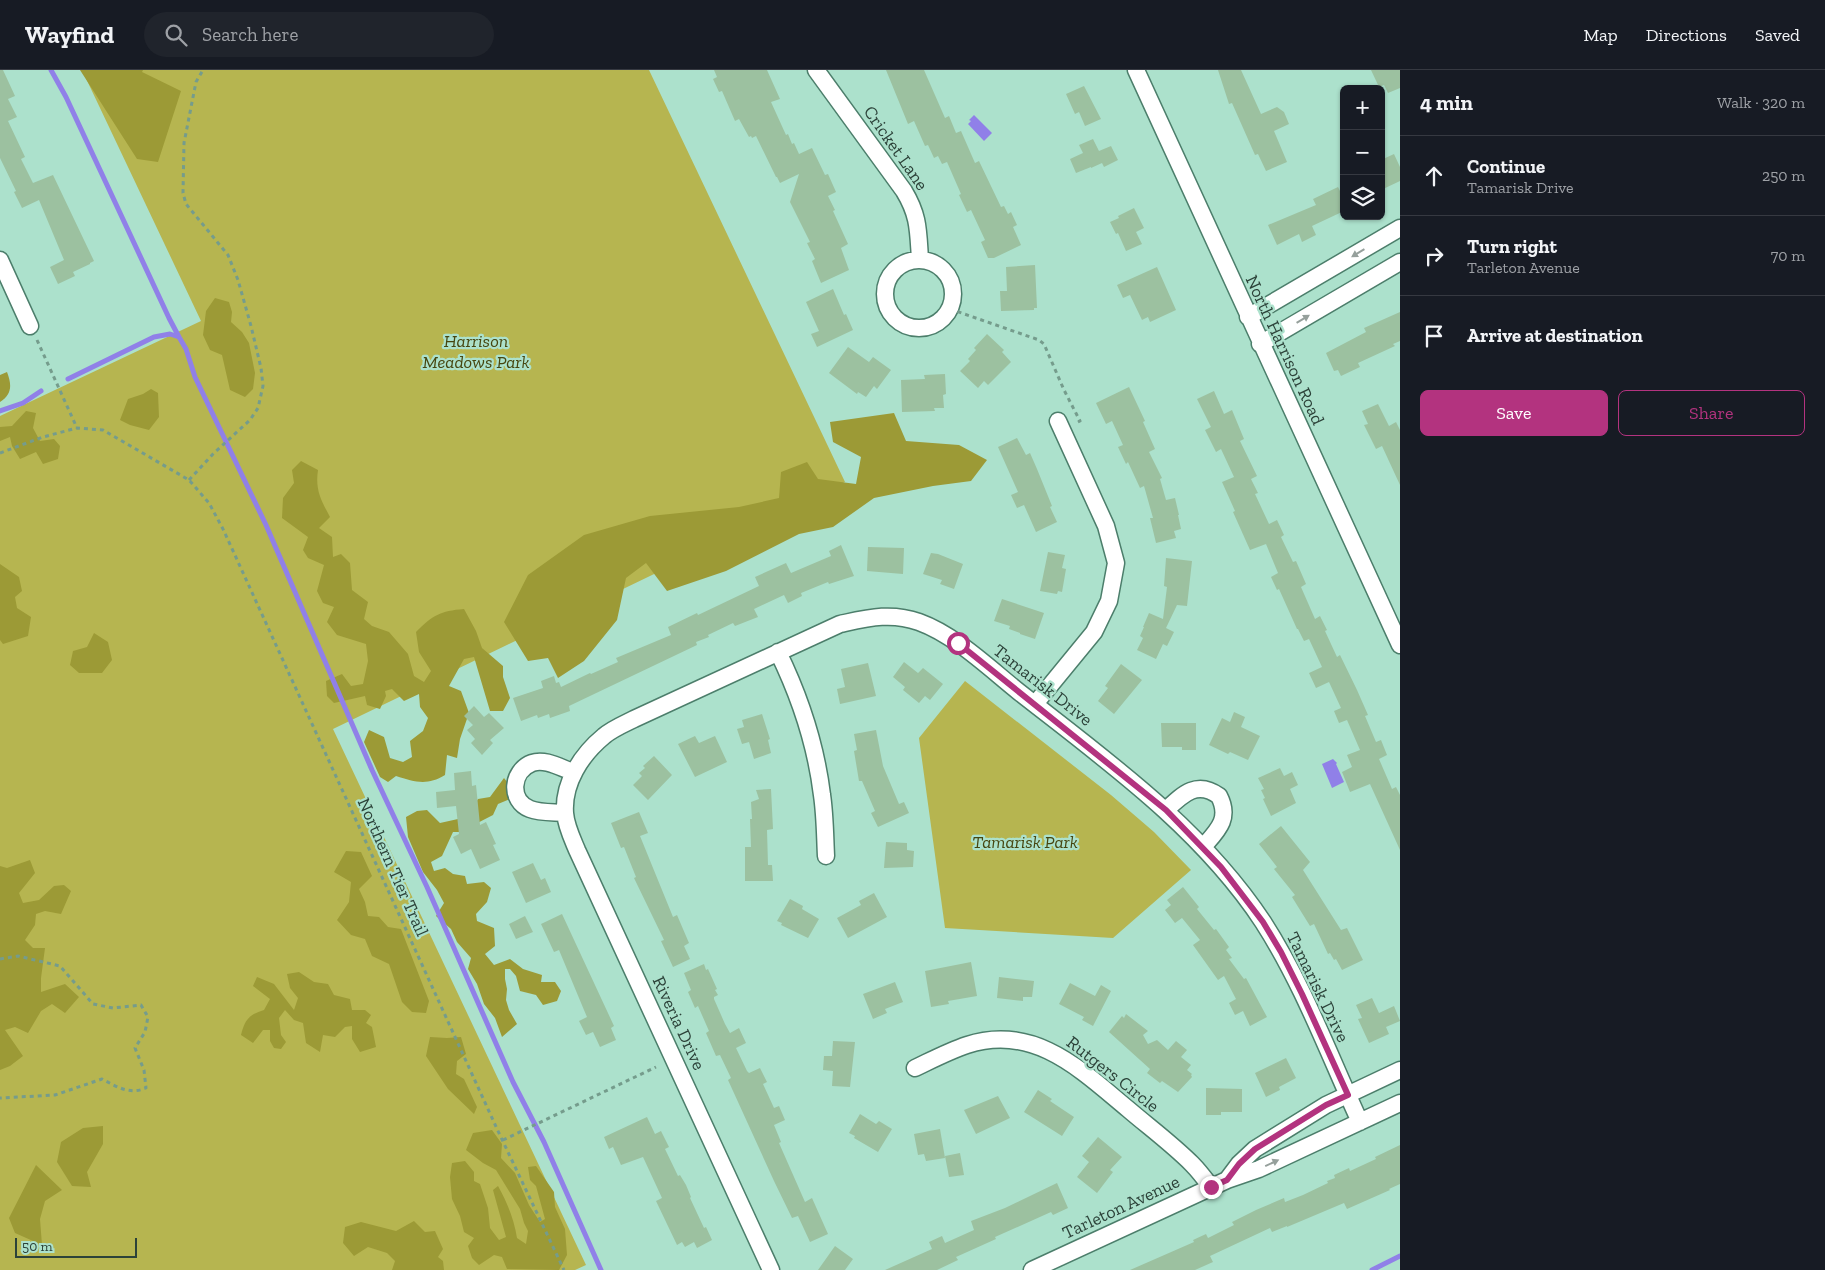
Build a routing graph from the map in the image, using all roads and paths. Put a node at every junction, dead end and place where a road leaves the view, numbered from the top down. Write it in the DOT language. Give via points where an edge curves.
graph roads {
  1 [pos="203,70"];
  2 [pos="816,70"];
  3 [pos="1136,70"];
  4 [pos="1400,228"];
  5 [pos="920,259"];
  6 [pos="0,260"];
  7 [pos="1400,262"];
  8 [pos="950,309"];
  9 [pos="1248,317"];
  10 [pos="30,326"];
  11 [pos="1260,344"];
  12 [pos="1060,425"];
  13 [pos="77,428"];
  14 [pos="0,453"];
  15 [pos="189,480"];
  16 [pos="1400,645"];
  17 [pos="778,652"];
  18 [pos="1035,704"];
  19 [pos="573,772"];
  20 [pos="568,789"];
  21 [pos="1166,810"];
  22 [pos="565,813"];
  23 [pos="1203,847"];
  24 [pos="826,856"];
  25 [pos="0,959"];
  26 [pos="656,1068"];
  27 [pos="915,1068"];
  28 [pos="1400,1070"];
  29 [pos="1348,1095"];
  30 [pos="0,1098"];
  31 [pos="1400,1103"];
  32 [pos="1360,1122"];
  33 [pos="503,1140"];
  34 [pos="1227,1180"];
  35 [pos="1211,1187"];
  36 [pos="564,1270"];
  37 [pos="771,1270"];
  38 [pos="1032,1270"];
  1 -- 15 [label="path" via="196,82 184,142 183,194 186,204 228,255 238,280 264,386 258,408 250,420"];
  2 -- 5 [label="street, Cricket Lane" via="913,206 918,222"];
  3 -- 9 [label="street, North Harrison Road"];
  4 -- 9 [label="street, one-way"];
  5 -- 8 [label="street" via="931,261 949,275 954,298"];
  5 -- 8 [label="street" via="909,260 890,274 885,290 887,307 902,324 912,328 934,325"];
  6 -- 10 [label="street"];
  11 -- 7 [label="street, one-way"];
  8 -- 12 [label="path" via="1044,344 1080,421"];
  9 -- 11 [label="street, North Harrison Road"];
  10 -- 13 [label="path"];
  11 -- 16 [label="street, North Harrison Road"];
  12 -- 18 [label="street" via="1106,526 1116,562 1109,601 1094,632"];
  13 -- 14 [label="path, Northern Tier Trail"];
  13 -- 15 [label="path, Northern Tier Trail" via="103,430"];
  15 -- 33 [label="path, Northern Tier Trail" via="209,503 223,529"];
  17 -- 18 [label="street, Tamarisk Drive" via="840,624 874,616 918,621 938,630"];
  17 -- 19 [label="street, Tamarisk Drive" via="605,735"];
  17 -- 24 [label="street" via="806,723 818,766"];
  18 -- 21 [label="street, Tamarisk Drive"];
  19 -- 20 [label="street, Tamarisk Drive"];
  19 -- 22 [label="street" via="549,763 531,763 514,785 520,802 529,809"];
  20 -- 22 [label="street, Riveria Drive"];
  21 -- 23 [label="street, Tamarisk Drive"];
  21 -- 23 [label="street" via="1196,789 1205,789 1219,796 1224,809 1223,819"];
  22 -- 37 [label="street, Riveria Drive" via="577,850"];
  23 -- 29 [label="street, Tamarisk Drive" via="1243,894 1281,952"];
  25 -- 30 [label="path" via="18,956 60,966 93,1004 113,1008 141,1005 148,1017 145,1032 135,1048 144,1070 146,1088 138,1092 121,1089 102,1079 55,1095"];
  26 -- 33 [label="path"];
  27 -- 35 [label="street, Rutgers Circle" via="968,1045 991,1040 1019,1041 1044,1047 1088,1075 1192,1164"];
  28 -- 29 [label="street, Tarleton Avenue"];
  29 -- 32 [label="street, Tamarisk Drive"];
  29 -- 34 [label="street, Tarleton Avenue" via="1255,1149"];
  31 -- 32 [label="street, Tarleton Avenue"];
  34 -- 32 [label="street, Tarleton Avenue, one-way" via="1259,1169"];
  33 -- 36 [label="path, Northern Tier Trail"];
  34 -- 35 [label="street, Tarleton Avenue"];
  35 -- 38 [label="street, Tarleton Avenue"];
}
